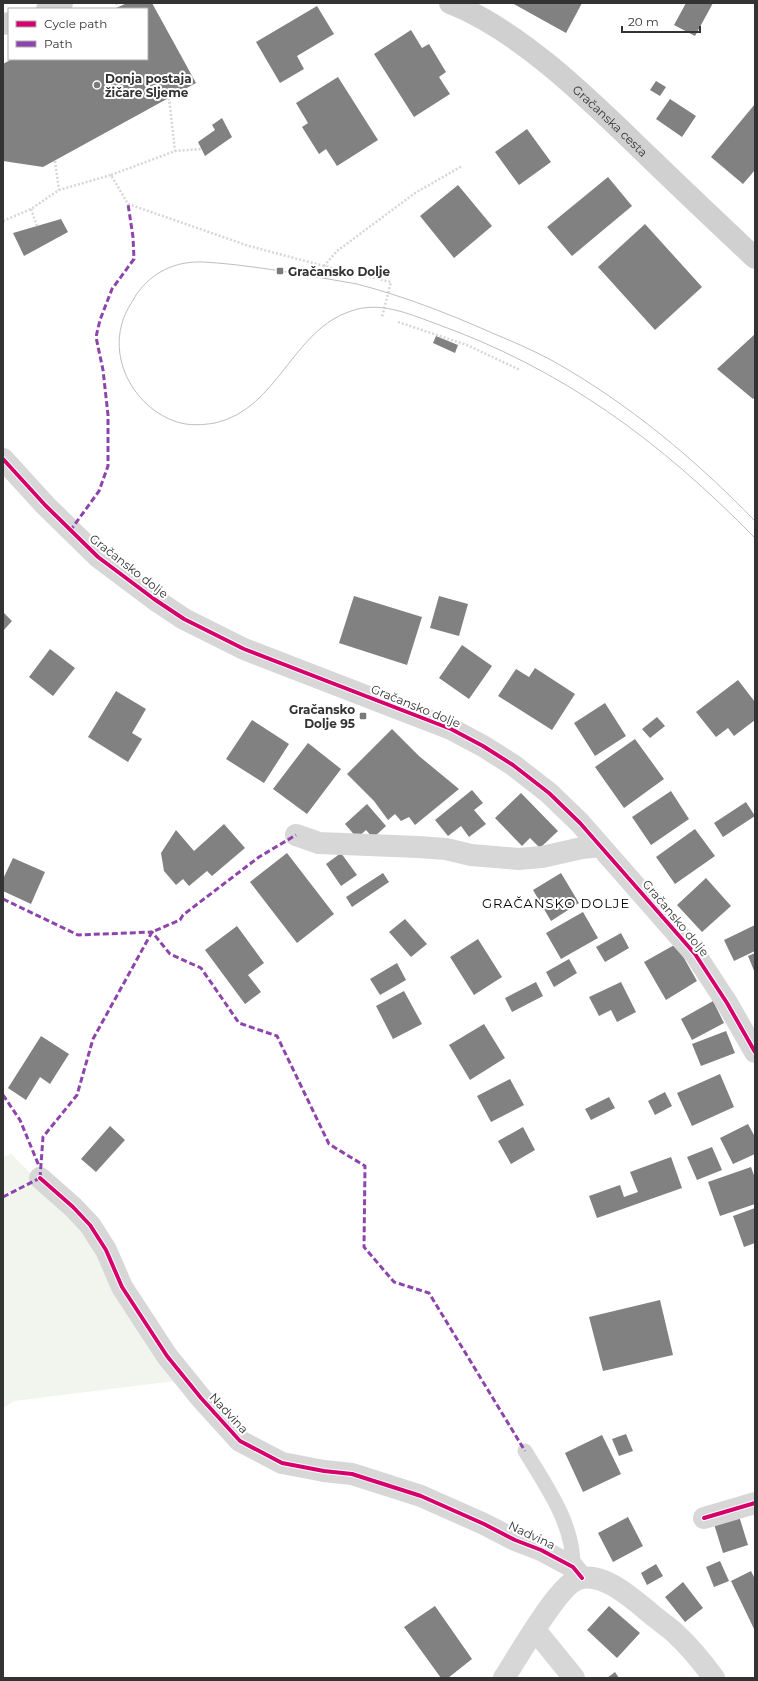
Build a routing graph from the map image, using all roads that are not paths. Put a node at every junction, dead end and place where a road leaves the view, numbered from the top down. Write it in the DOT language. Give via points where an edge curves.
graph roads {
  1 [pos="62,3"];
  2 [pos="450,3"];
  3 [pos="50,8"];
  4 [pos="755,258"];
  5 [pos="3,459"];
  6 [pos="296,835"];
  7 [pos="600,846"];
  8 [pos="755,1052"];
  9 [pos="40,1178"];
  10 [pos="525,1451"];
  11 [pos="755,1503"];
  12 [pos="704,1518"];
  13 [pos="578,1572"];
  14 [pos="535,1630"];
  15 [pos="504,1678"];
  16 [pos="574,1678"];
  17 [pos="714,1678"];
  1 -- 3 [label="main road"];
  2 -- 4 [label="main road, Gračanska cesta" via="506,34 559,75"];
  5 -- 7 [label="street, Gračansko dolje" via="98,557 184,619 244,649 451,729 483,746 549,793"];
  6 -- 7 [label="street" via="320,842 418,847 518,859"];
  7 -- 8 [label="street, Gračansko dolje" via="695,954"];
  9 -- 13 [label="street, Nadvina" via="74,1207 90,1225 106,1250 122,1287 167,1356 240,1441 282,1463 352,1474 421,1496 541,1550"];
  10 -- 13 [label="lane" via="568,1530"];
  11 -- 12 [label="street"];
  13 -- 14 [label="street" via="575,1580 561,1592"];
  13 -- 17 [label="street, Nadvina" via="604,1581 624,1592 676,1634"];
  14 -- 15 [label="street"];
  14 -- 16 [label="street"];
}
